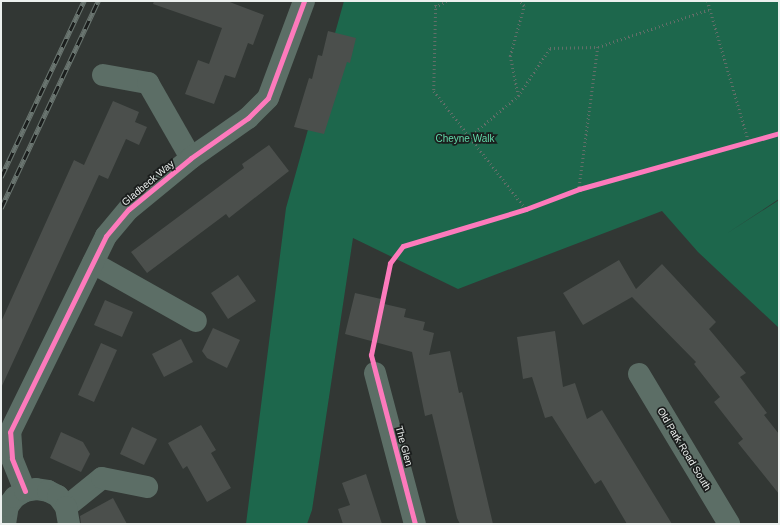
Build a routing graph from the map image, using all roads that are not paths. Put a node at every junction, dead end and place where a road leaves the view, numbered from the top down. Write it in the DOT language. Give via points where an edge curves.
graph roads {
  1 [pos="304,1"];
  2 [pos="102,75"];
  3 [pos="192,158"];
  4 [pos="93,263"];
  5 [pos="196,321"];
  6 [pos="375,372"];
  7 [pos="639,374"];
  8 [pos="147,487"];
  9 [pos="25,491"];
  10 [pos="67,516"];
  11 [pos="5,524"];
  12 [pos="415,524"];
  13 [pos="729,524"];
  1 -- 3 [label="street, Gladbeck Way" via="268,98 248,118"];
  2 -- 3 [label="street" via="148,83"];
  3 -- 4 [label="street, Gladbeck Way" via="129,209 106,236"];
  4 -- 5 [label="street"];
  4 -- 9 [label="street, Gladbeck Way" via="10,432 12,458"];
  6 -- 12 [label="street, The Glen"];
  7 -- 13 [label="street, Old Park Road South"];
  8 -- 10 [label="street" via="102,478"];
  9 -- 10 [label="street" via="36,489 58,496"];
  9 -- 11 [label="street" via="8,506"];
}
